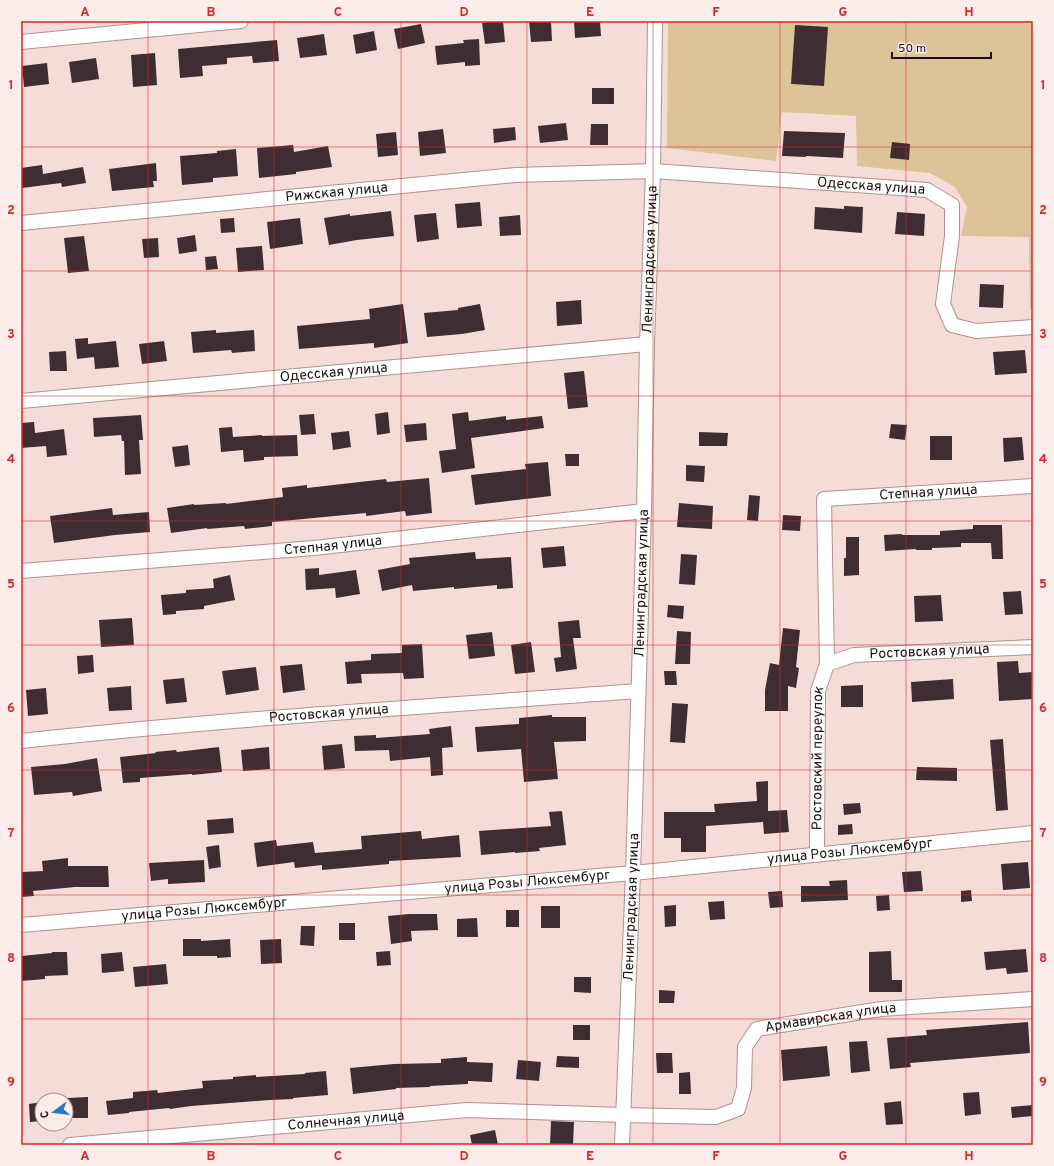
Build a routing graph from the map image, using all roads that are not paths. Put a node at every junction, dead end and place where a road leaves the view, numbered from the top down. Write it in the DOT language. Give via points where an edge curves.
graph roads {
  1 [pos="241,21"];
  2 [pos="655,21"];
  3 [pos="21,42"];
  4 [pos="653,171"];
  5 [pos="21,222"];
  6 [pos="1033,327"];
  7 [pos="647,344"];
  8 [pos="21,401"];
  9 [pos="1033,486"];
  10 [pos="644,511"];
  11 [pos="21,571"];
  12 [pos="1033,646"];
  13 [pos="827,664"];
  14 [pos="638,691"];
  15 [pos="21,741"];
  16 [pos="1033,833"];
  17 [pos="817,854"];
  18 [pos="633,873"];
  19 [pos="21,925"];
  20 [pos="1033,999"];
  21 [pos="623,1115"];
  22 [pos="70,1145"];
  23 [pos="622,1145"];
  1 -- 3 [label="street"];
  2 -- 4 [label="street, Ленинградская улица"];
  4 -- 5 [label="street, Рижская улица" via="516,175"];
  4 -- 6 [label="street, Одесская улица" via="927,190 952,205 952,236 943,304 952,326 976,331"];
  4 -- 7 [label="street, Ленинградская улица"];
  7 -- 8 [label="street, Одесская улица"];
  7 -- 10 [label="street, Ленинградская улица"];
  9 -- 13 [label="street, Степная улица" via="824,499"];
  10 -- 11 [label="street, Степная улица" via="314,548"];
  10 -- 14 [label="street, Ленинградская улица"];
  12 -- 13 [label="street, Ростовская улица" via="854,655"];
  13 -- 17 [label="street, Ростовский переулок" via="818,690"];
  14 -- 15 [label="street, Ростовская улица" via="289,716"];
  14 -- 18 [label="street, Ленинградская улица"];
  16 -- 17 [label="street, улица Розы Люксембург"];
  17 -- 18 [label="street, улица Розы Люксембург"];
  18 -- 19 [label="street, улица Розы Люксембург"];
  18 -- 21 [label="street, Ленинградская улица"];
  20 -- 21 [label="street, Армавирская улица" via="881,1009 757,1029 745,1046 744,1088 738,1109 716,1117"];
  21 -- 22 [label="street, Солнечная улица" via="467,1110"];
  21 -- 23 [label="street, Ленинградская улица"];
}
